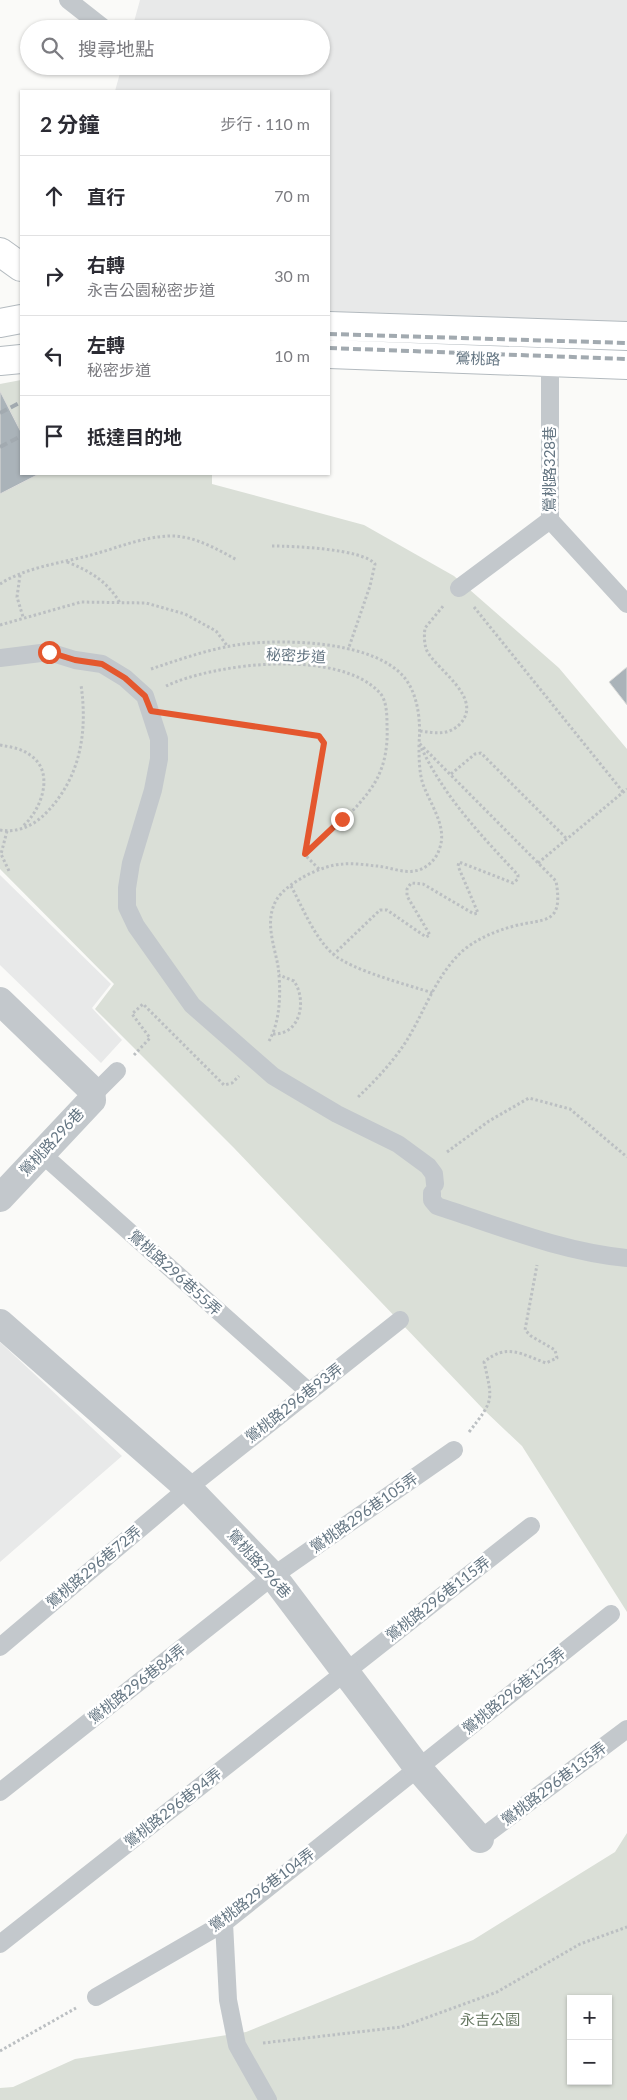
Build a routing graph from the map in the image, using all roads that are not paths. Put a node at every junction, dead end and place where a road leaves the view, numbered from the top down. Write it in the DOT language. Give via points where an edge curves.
graph roads {
  1 [pos="68,0"];
  2 [pos="94,20"];
  3 [pos="0,252"];
  4 [pos="20,266"];
  5 [pos="20,319"];
  6 [pos="0,322"];
  7 [pos="330,326"];
  8 [pos="550,333"];
  9 [pos="627,336"];
  10 [pos="330,354"];
  11 [pos="20,359"];
  12 [pos="0,361"];
  13 [pos="550,362"];
  14 [pos="627,365"];
  15 [pos="550,520"];
  16 [pos="459,588"];
  17 [pos="627,604"];
  18 [pos="0,658"];
  19 [pos="0,1001"];
  20 [pos="117,1071"];
  21 [pos="93,1095"];
  22 [pos="42,1154"];
  23 [pos="0,1198"];
  24 [pos="627,1258"];
  25 [pos="400,1320"];
  26 [pos="0,1323"];
  27 [pos="308,1391"];
  28 [pos="454,1450"];
  29 [pos="188,1488"];
  30 [pos="530,1526"];
  31 [pos="273,1576"];
  32 [pos="610,1614"];
  33 [pos="0,1647"];
  34 [pos="346,1672"];
  35 [pos="627,1729"];
  36 [pos="418,1768"];
  37 [pos="0,1792"];
  38 [pos="480,1838"];
  39 [pos="224,1923"];
  40 [pos="0,1944"];
  41 [pos="96,1997"];
  42 [pos="268,2100"];
  1 -- 2 [label="lane"];
  3 -- 4 [label="main road"];
  5 -- 6 [label="main road"];
  7 -- 8 [label="main road, 鶯桃路"];
  8 -- 9 [label="main road, 鶯桃路"];
  8 -- 13 [label="lane, 鶯桃路328巷"];
  10 -- 13 [label="main road, 鶯桃路"];
  11 -- 12 [label="main road"];
  13 -- 14 [label="main road, 鶯桃路"];
  13 -- 15 [label="lane, 鶯桃路328巷"];
  15 -- 16 [label="lane"];
  15 -- 17 [label="lane, 鶯桃路328巷"];
  18 -- 24 [label="lane" via="49,652 102,664 125,678 148,704 159,738 159,759 131,863 128,907 136,926 192,1005 273,1076 337,1114 398,1144 428,1166 434,1174 432,1200 437,1206 603,1256"];
  19 -- 21 [label="street, 鶯桃路296巷" via="91,1089"];
  20 -- 21 [label="lane"];
  21 -- 22 [label="street, 鶯桃路296巷" via="92,1100"];
  22 -- 23 [label="street, 鶯桃路296巷"];
  22 -- 27 [label="lane, 鶯桃路296巷55弄"];
  25 -- 27 [label="lane, 鶯桃路296巷93弄"];
  26 -- 29 [label="street, 鶯桃路296巷"];
  27 -- 29 [label="lane, 鶯桃路296巷93弄"];
  28 -- 31 [label="lane, 鶯桃路296巷105弄"];
  29 -- 31 [label="street, 鶯桃路296巷"];
  29 -- 33 [label="lane, 鶯桃路296巷72弄"];
  30 -- 34 [label="lane, 鶯桃路296巷115弄"];
  31 -- 34 [label="street, 鶯桃路296巷"];
  31 -- 37 [label="lane, 鶯桃路296巷84弄"];
  32 -- 36 [label="lane, 鶯桃路296巷125弄"];
  34 -- 36 [label="street, 鶯桃路296巷"];
  34 -- 40 [label="lane, 鶯桃路296巷94弄"];
  35 -- 38 [label="lane, 鶯桃路296巷135弄"];
  36 -- 38 [label="street, 鶯桃路296巷"];
  36 -- 39 [label="lane, 鶯桃路296巷104弄"];
  39 -- 41 [label="lane, 鶯桃路296巷104弄"];
  39 -- 42 [label="lane" via="228,2000 237,2045"];
}
